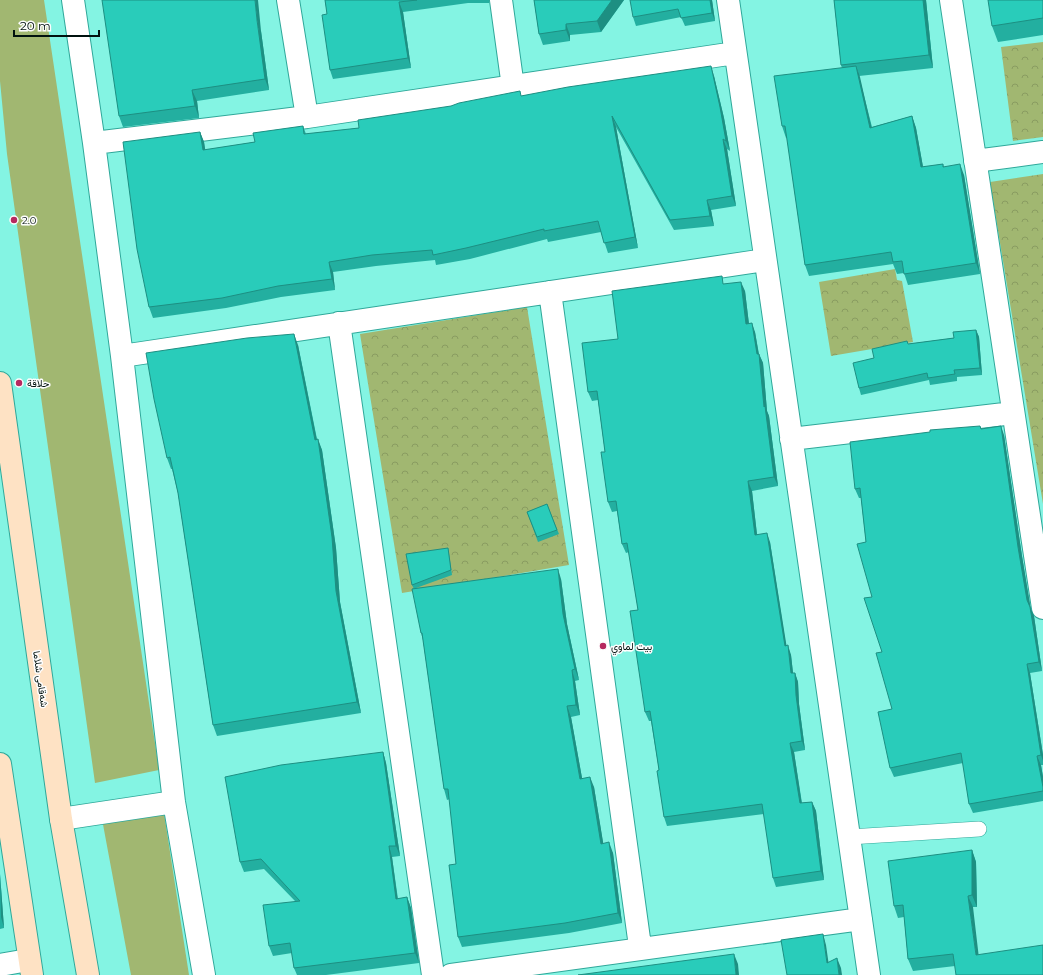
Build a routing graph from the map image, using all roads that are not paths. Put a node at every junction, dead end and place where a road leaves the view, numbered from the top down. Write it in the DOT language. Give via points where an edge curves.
graph roads {
  1 [pos="73,0"];
  2 [pos="288,0"];
  3 [pos="501,0"];
  4 [pos="728,0"];
  5 [pos="951,0"];
  6 [pos="736,53"];
  7 [pos="513,87"];
  8 [pos="307,117"];
  9 [pos="94,143"];
  10 [pos="1043,152"];
  11 [pos="975,161"];
  12 [pos="766,260"];
  13 [pos="550,292"];
  14 [pos="339,323"];
  15 [pos="122,356"];
  16 [pos="0,383"];
  17 [pos="1013,413"];
  18 [pos="791,439"];
  19 [pos="1042,601"];
  20 [pos="0,764"];
  21 [pos="174,802"];
  22 [pos="61,819"];
  23 [pos="979,829"];
  24 [pos="849,837"];
  25 [pos="861,919"];
  26 [pos="641,949"];
  27 [pos="0,965"];
  28 [pos="30,967"];
  29 [pos="88,975"];
  30 [pos="204,975"];
  31 [pos="433,975"];
  32 [pos="452,975"];
  33 [pos="869,975"];
  1 -- 9 [label="street"];
  2 -- 8 [label="street"];
  3 -- 7 [label="street"];
  4 -- 6 [label="street"];
  5 -- 11 [label="street"];
  6 -- 7 [label="street"];
  6 -- 12 [label="street"];
  7 -- 8 [label="street"];
  8 -- 9 [label="street"];
  9 -- 15 [label="street"];
  10 -- 11 [label="street"];
  11 -- 17 [label="street"];
  12 -- 13 [label="street"];
  12 -- 18 [label="street"];
  13 -- 14 [label="street"];
  13 -- 26 [label="street"];
  14 -- 15 [label="street"];
  14 -- 31 [label="street"];
  15 -- 21 [label="street"];
  16 -- 22 [label="main road, شەقامی شلاما"];
  17 -- 18 [label="street"];
  17 -- 19 [label="street"];
  18 -- 24 [label="street"];
  20 -- 28 [label="main road"];
  21 -- 22 [label="street"];
  21 -- 30 [label="street"];
  22 -- 29 [label="main road, شەقامی شلاما"];
  23 -- 24 [label="lane"];
  24 -- 25 [label="street"];
  25 -- 26 [label="street"];
  25 -- 33 [label="street"];
  26 -- 32 [label="street"];
  27 -- 28 [label="street"];
}
